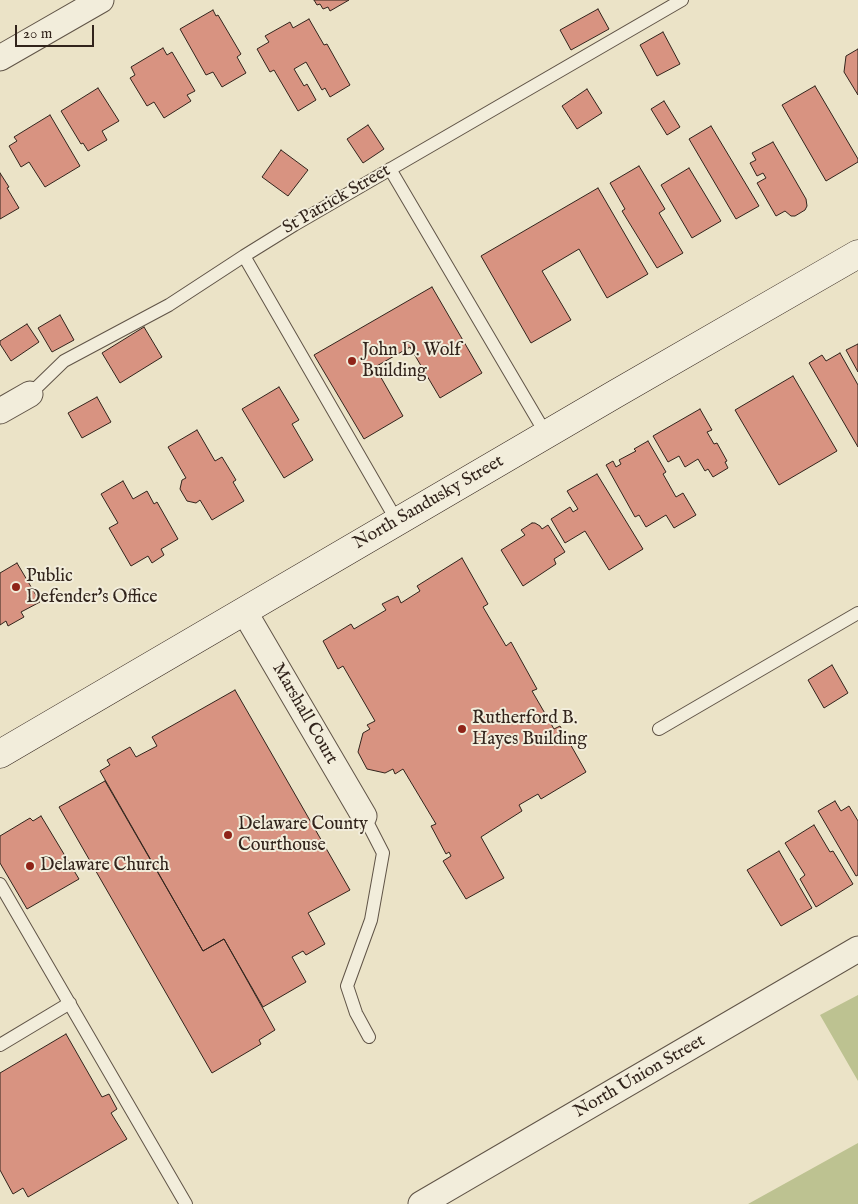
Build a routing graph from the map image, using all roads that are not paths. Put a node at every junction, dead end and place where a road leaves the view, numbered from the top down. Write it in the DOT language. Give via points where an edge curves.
graph roads {
  1 [pos="101,0"];
  2 [pos="682,0"];
  3 [pos="0,58"];
  4 [pos="390,169"];
  5 [pos="858,254"];
  6 [pos="244,256"];
  7 [pos="30,394"];
  8 [pos="0,410"];
  9 [pos="546,434"];
  10 [pos="397,522"];
  11 [pos="244,611"];
  12 [pos="858,614"];
  13 [pos="659,729"];
  14 [pos="0,754"];
  15 [pos="364,816"];
  16 [pos="0,884"];
  17 [pos="858,950"];
  18 [pos="70,1003"];
  19 [pos="369,1037"];
  20 [pos="0,1045"];
  21 [pos="186,1204"];
  22 [pos="421,1204"];
  1 -- 3 [label="street"];
  2 -- 4 [label="lane, St Patrick Street"];
  4 -- 6 [label="lane, St Patrick Street"];
  4 -- 9 [label="lane"];
  5 -- 9 [label="street, North Sandusky Street"];
  6 -- 7 [label="lane, St Patrick Street" via="169,305 64,361"];
  6 -- 10 [label="lane"];
  7 -- 8 [label="street, St Patrick Street"];
  9 -- 10 [label="street, North Sandusky Street"];
  10 -- 11 [label="street, North Sandusky Street"];
  11 -- 14 [label="street, North Sandusky Street"];
  11 -- 15 [label="street, Marshall Court"];
  12 -- 13 [label="lane"];
  15 -- 19 [label="lane" via="383,854 371,920 347,986"];
  16 -- 18 [label="lane"];
  17 -- 22 [label="street, North Union Street"];
  18 -- 20 [label="lane"];
  18 -- 21 [label="lane"];
}
